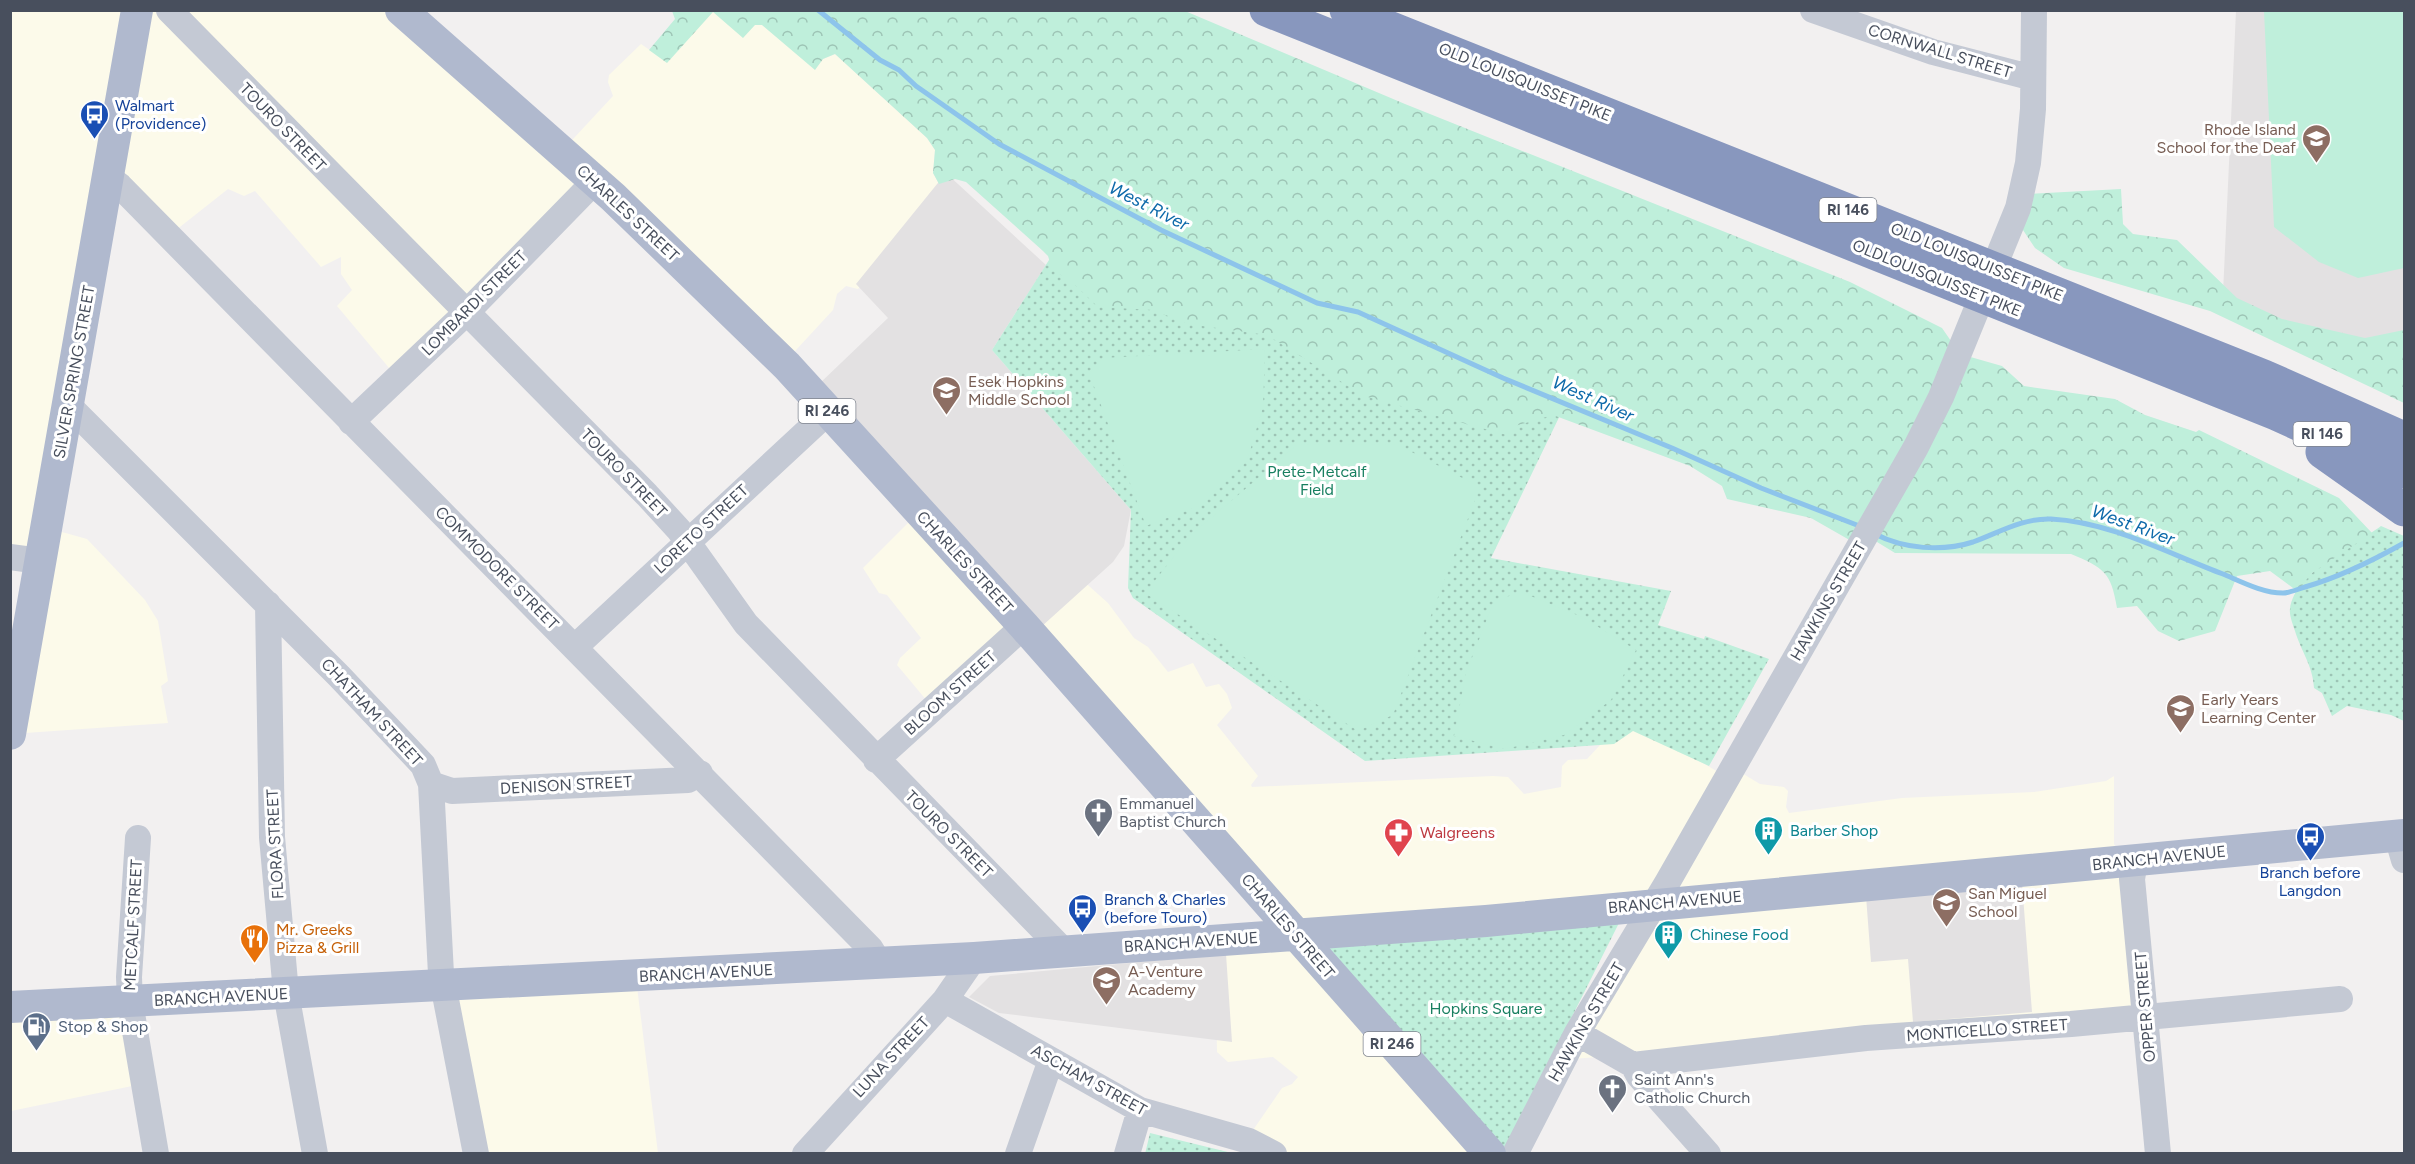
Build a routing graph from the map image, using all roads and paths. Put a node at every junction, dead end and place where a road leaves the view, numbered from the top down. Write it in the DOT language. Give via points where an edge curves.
graph roads {
  1 [pos="137,10"];
  2 [pos="169,10"];
  3 [pos="400,10"];
  4 [pos="1266,10"];
  5 [pos="1347,10"];
  6 [pos="1813,10"];
  7 [pos="2034,10"];
  8 [pos="2033,78"];
  9 [pos="1634,157"];
  10 [pos="108,177"];
  11 [pos="595,181"];
  12 [pos="466,313"];
  13 [pos="2239,399"];
  14 [pos="69,406"];
  15 [pos="828,412"];
  16 [pos="351,422"];
  17 [pos="2404,438"];
  18 [pos="2404,472"];
  19 [pos="2404,510"];
  20 [pos="687,541"];
  21 [pos="25,559"];
  22 [pos="268,604"];
  23 [pos="1023,626"];
  24 [pos="576,647"];
  25 [pos="10,734"];
  26 [pos="876,760"];
  27 [pos="700,773"];
  28 [pos="431,784"];
  29 [pos="138,838"];
  30 [pos="2402,844"];
  31 [pos="2134,861"];
  32 [pos="1655,904"];
  33 [pos="1295,935"];
  34 [pos="1063,950"];
  35 [pos="974,958"];
  36 [pos="880,964"];
  37 [pos="444,986"];
  38 [pos="286,993"];
  39 [pos="2340,999"];
  40 [pos="945,1000"];
  41 [pos="130,1002"];
  42 [pos="10,1007"];
  43 [pos="2147,1018"];
  44 [pos="1577,1033"];
  45 [pos="1051,1060"];
  46 [pos="1633,1065"];
  47 [pos="1140,1110"];
  48 [pos="156,1154"];
  49 [pos="315,1154"];
  50 [pos="476,1154"];
  51 [pos="804,1154"];
  52 [pos="1018,1154"];
  53 [pos="1127,1154"];
  54 [pos="1274,1154"];
  55 [pos="1490,1154"];
  56 [pos="1515,1154"];
  57 [pos="1708,1154"];
  58 [pos="2158,1154"];
  1 -- 10 [label="main road, SILVER SPRING STREET"];
  2 -- 12 [label="street, TOURO STREET"];
  3 -- 11 [label="main road, CHARLES STREET / RI 246"];
  4 -- 9 [label="highway, OLD LOUISQUISSET PIKE / RI 146"];
  5 -- 17 [label="highway, OLD LOUISQUISSET PIKE / RI 146" via="2264,376"];
  6 -- 8 [label="street, CORNWALL STREET" via="1933,52"];
  7 -- 8 [label="street, HAWKINS STREET"];
  8 -- 32 [label="street, HAWKINS STREET" via="2028,163 2018,208 1930,422"];
  9 -- 13 [label="highway, OLDLOUISQUISSET PIKE / RI 146"];
  10 -- 14 [label="main road, SILVER SPRING STREET"];
  10 -- 16 [label="street, COMMODORE STREET"];
  11 -- 12 [label="street, LOMBARDI STREET"];
  11 -- 15 [label="main road, CHARLES STREET / RI 246" via="707,286"];
  12 -- 16 [label="street, LOMBARDI STREET"];
  12 -- 20 [label="street, TOURO STREET" via="647,495"];
  13 -- 18 [label="highway, RI 146"];
  13 -- 19 [label="highway" via="2344,466"];
  14 -- 21 [label="main road, SILVER SPRING STREET"];
  14 -- 22 [label="street, CHATHAM STREET"];
  15 -- 20 [label="street, LORETO STREET"];
  15 -- 23 [label="main road, CHARLES STREET / RI 246"];
  16 -- 24 [label="street, COMMODORE STREET"];
  20 -- 24 [label="street, LORETO STREET"];
  20 -- 26 [label="street, TOURO STREET" via="746,624"];
  21 -- 25 [label="main road, SILVER SPRING STREET"];
  22 -- 28 [label="street, CHATHAM STREET" via="423,765"];
  22 -- 38 [label="street, FLORA STREET" via="272,837"];
  23 -- 26 [label="street, BLOOM STREET"];
  23 -- 33 [label="main road, CHARLES STREET / RI 246"];
  24 -- 27 [label="street, COMMODORE STREET"];
  26 -- 34 [label="street, TOURO STREET"];
  27 -- 28 [label="street, DENISON STREET" via="688,780 452,791"];
  27 -- 36 [label="street, COMMODORE STREET" via="870,948"];
  28 -- 37 [label="street, CHATHAM STREET"];
  29 -- 41 [label="street, METCALF STREET"];
  30 -- 31 [label="main road, BRANCH AVENUE"];
  31 -- 32 [label="main road, BRANCH AVENUE"];
  31 -- 43 [label="street, OPPER STREET" via="2132,879"];
  32 -- 33 [label="main road, BRANCH AVENUE"];
  32 -- 44 [label="street, HAWKINS STREET"];
  33 -- 34 [label="main road, BRANCH AVENUE"];
  33 -- 55 [label="main road, CHARLES STREET / RI 246"];
  34 -- 35 [label="main road, BRANCH AVENUE"];
  35 -- 36 [label="main road, BRANCH AVENUE"];
  35 -- 40 [label="street, LUNA STREET"];
  36 -- 37 [label="main road, BRANCH AVENUE"];
  37 -- 38 [label="main road, BRANCH AVENUE"];
  37 -- 50 [label="street, CHATHAM STREET"];
  38 -- 41 [label="main road, BRANCH AVENUE"];
  38 -- 49 [label="street, FLORA STREET"];
  39 -- 43 [label="street, MONTICELLO STREET"];
  40 -- 45 [label="street, ASCHAM STREET"];
  40 -- 51 [label="street, LUNA STREET"];
  41 -- 42 [label="main road, BRANCH AVENUE"];
  41 -- 48 [label="street, METCALF STREET"];
  43 -- 46 [label="street, MONTICELLO STREET" via="1866,1038"];
  43 -- 58 [label="street, OPPER STREET"];
  44 -- 46 [label="street"];
  44 -- 56 [label="street, HAWKINS STREET"];
  45 -- 47 [label="street, ASCHAM STREET"];
  45 -- 52 [label="street"];
  46 -- 57 [label="street"];
  47 -- 53 [label="street"];
  47 -- 54 [label="street, ASCHAM STREET" via="1249,1141"];
}
